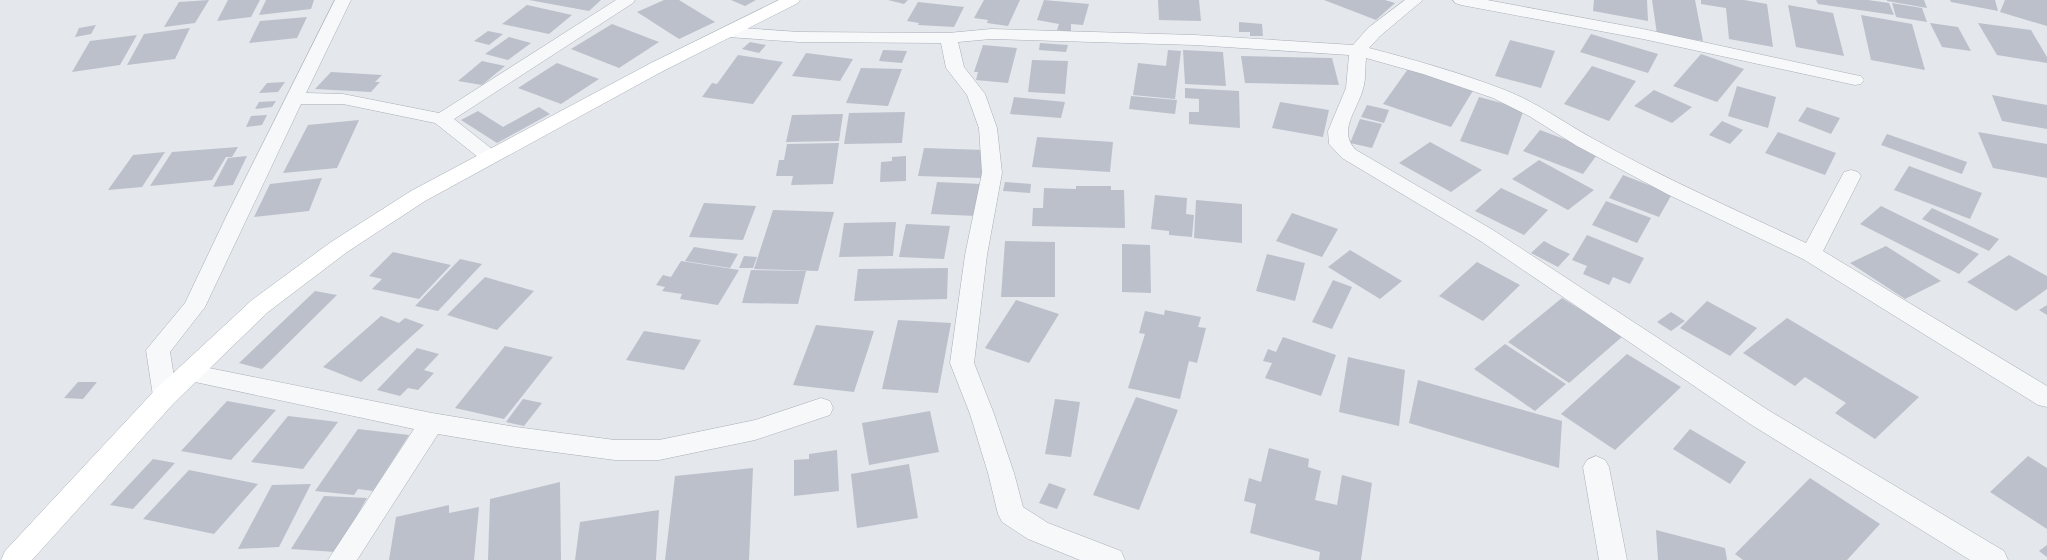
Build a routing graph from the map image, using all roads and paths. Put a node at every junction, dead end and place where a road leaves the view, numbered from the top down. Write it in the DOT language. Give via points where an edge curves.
graph roads {
  1 [pos="343,0"];
  2 [pos="627,0"];
  3 [pos="792,0"];
  4 [pos="1415,0"];
  5 [pos="1461,0"];
  6 [pos="728,32"];
  7 [pos="948,38"];
  8 [pos="1358,50"];
  9 [pos="1855,80"];
  10 [pos="295,98"];
  11 [pos="442,119"];
  12 [pos="490,157"];
  13 [pos="1851,176"];
  14 [pos="1811,254"];
  15 [pos="189,373"];
  16 [pos="165,396"];
  17 [pos="2047,398"];
  18 [pos="821,408"];
  19 [pos="432,423"];
  20 [pos="1596,467"];
  21 [pos="15,560"];
  22 [pos="342,560"];
  23 [pos="1111,560"];
  24 [pos="1613,560"];
  25 [pos="1994,560"];
  1 -- 10 [label="street"];
  2 -- 11 [label="street"];
  3 -- 6 [label="street"];
  4 -- 8 [label="street" via="1374,32"];
  5 -- 9 [label="street" via="1643,34"];
  6 -- 7 [label="street" via="799,37"];
  6 -- 12 [label="street"];
  7 -- 8 [label="street" via="991,34 1195,40"];
  7 -- 23 [label="street" via="955,68 976,94 988,128 992,173 976,255 962,362 1001,472 1011,514 1038,531"];
  8 -- 14 [label="street" via="1499,94 1676,190"];
  8 -- 25 [label="street" via="1355,88 1338,131 1339,144 1349,154 1486,235 1759,417"];
  10 -- 11 [label="street" via="342,99"];
  10 -- 16 [label="street" via="194,308 158,350"];
  11 -- 12 [label="street"];
  12 -- 15 [label="street" via="418,196 339,247 260,306"];
  13 -- 14 [label="street"];
  14 -- 17 [label="street"];
  15 -- 16 [label="street"];
  15 -- 19 [label="street"];
  16 -- 21 [label="street"];
  18 -- 19 [label="street" via="755,430 659,450 615,450"];
  19 -- 22 [label="street"];
  20 -- 24 [label="street"];
}
